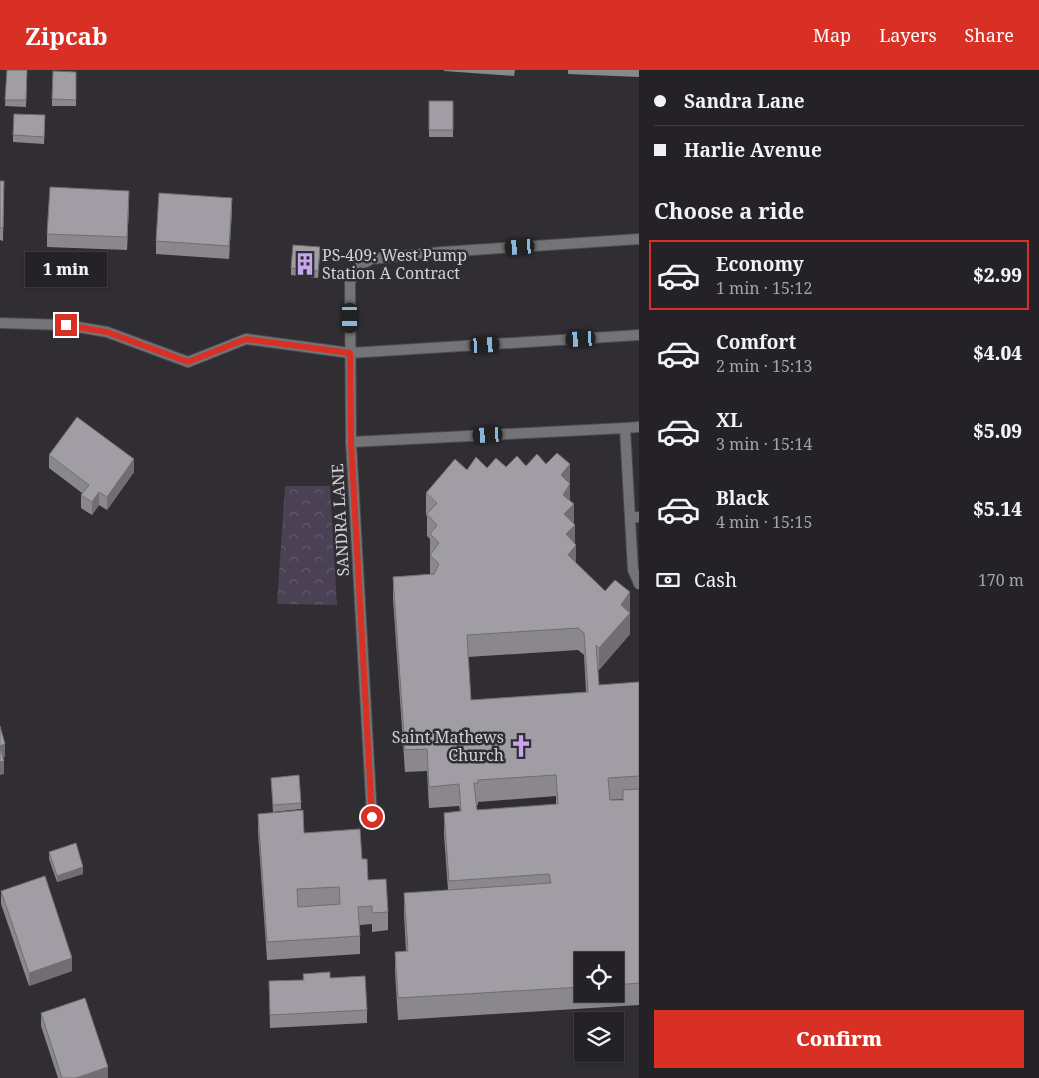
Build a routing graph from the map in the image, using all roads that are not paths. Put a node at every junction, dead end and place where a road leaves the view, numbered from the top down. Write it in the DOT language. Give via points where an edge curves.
graph roads {
  1 [pos="639,239"];
  2 [pos="0,323"];
  3 [pos="639,335"];
  4 [pos="350,353"];
  5 [pos="639,427"];
  6 [pos="625,428"];
  7 [pos="351,442"];
  8 [pos="635,518"];
  9 [pos="639,584"];
  10 [pos="372,817"];
  1 -- 4 [label="street, SANDRA LANE" via="371,259 360,266 350,282"];
  2 -- 4 [label="street" via="66,325 107,332 188,362 246,339"];
  3 -- 4 [label="street"];
  4 -- 7 [label="street, SANDRA LANE"];
  5 -- 6 [label="street"];
  6 -- 7 [label="street"];
  6 -- 8 [label="street"];
  7 -- 10 [label="street, SANDRA LANE"];
  8 -- 9 [label="street" via="633,570"];
}
